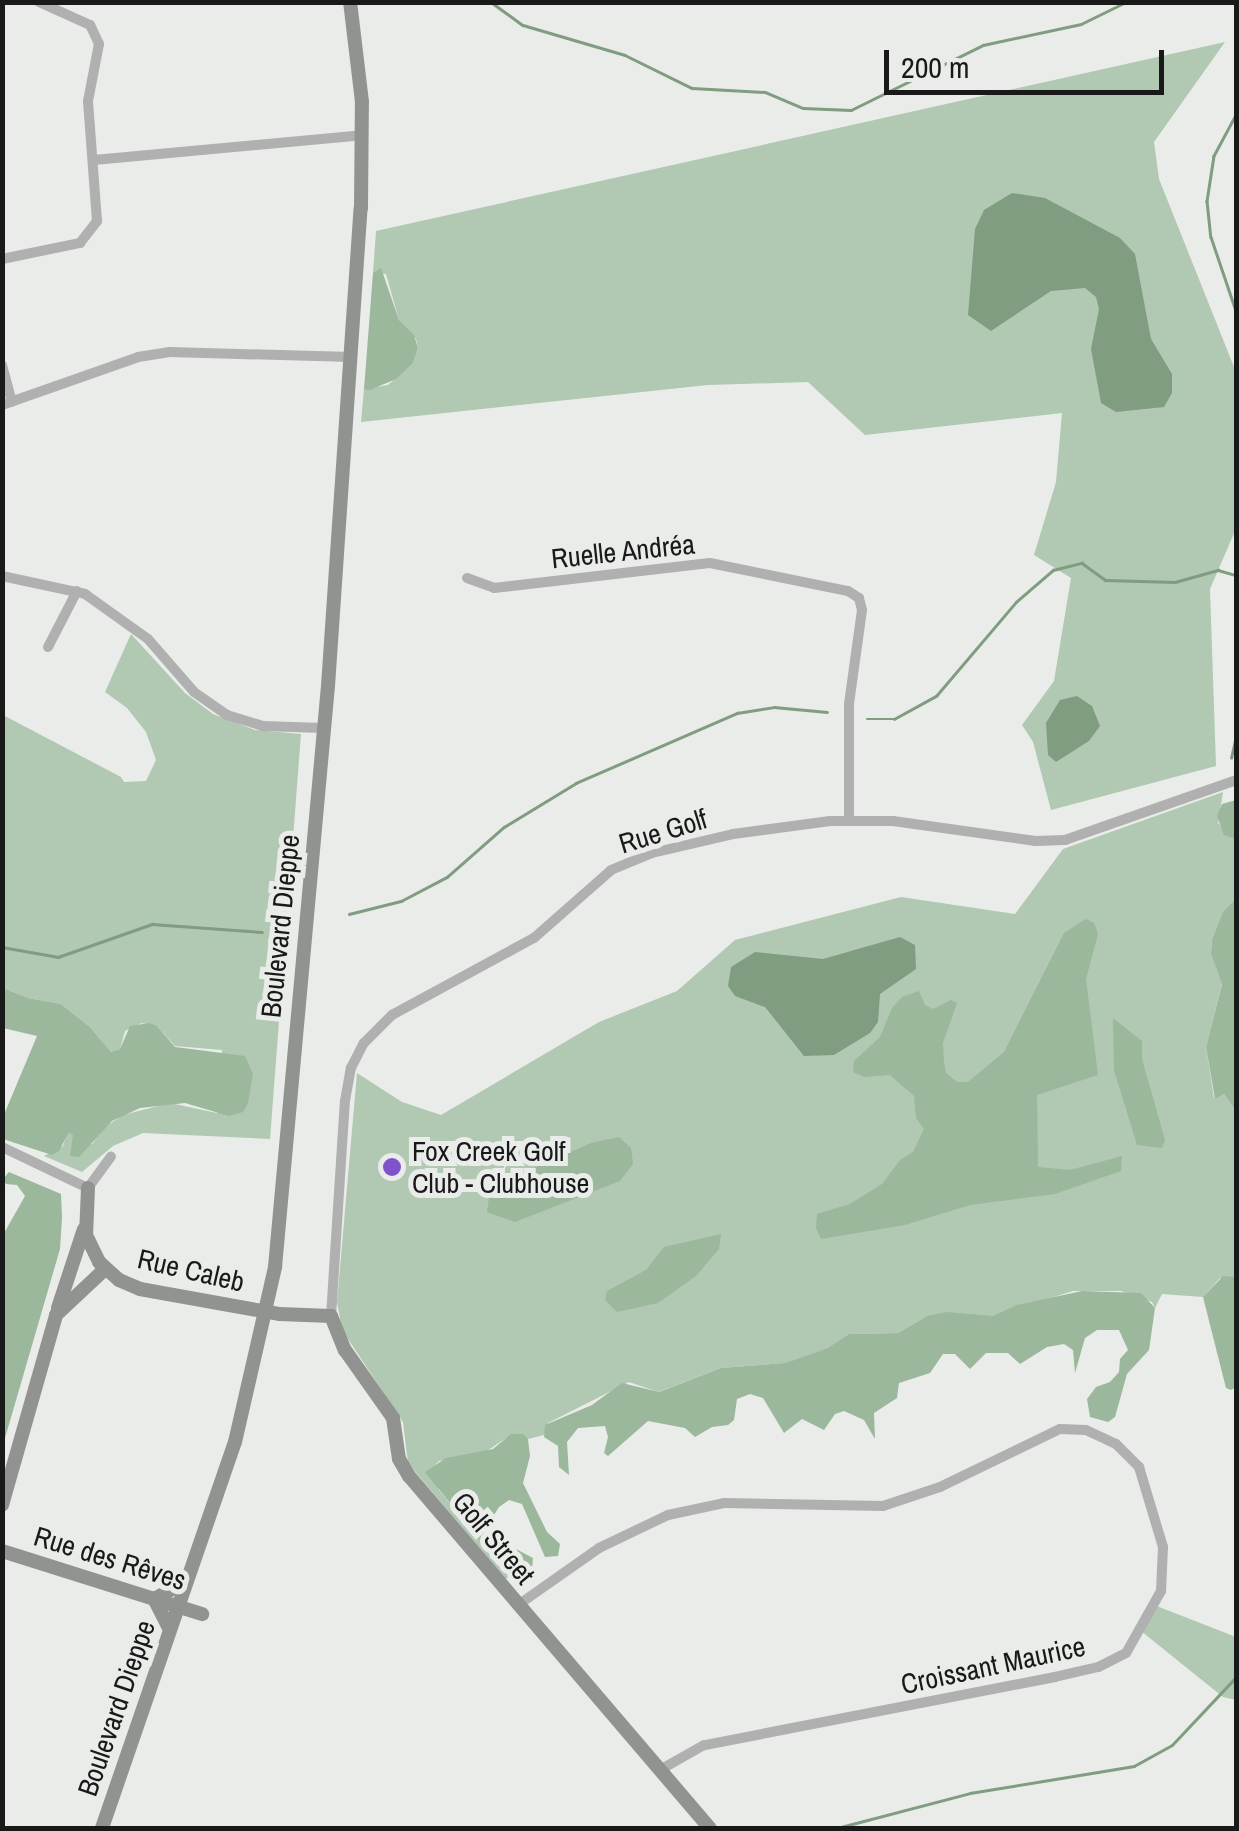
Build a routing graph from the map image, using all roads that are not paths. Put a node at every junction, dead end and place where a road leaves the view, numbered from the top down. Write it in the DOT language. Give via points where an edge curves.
graph roads {
  1 [pos="39,2"];
  2 [pos="350,2"];
  3 [pos="362,135"];
  4 [pos="94,160"];
  5 [pos="2,259"];
  6 [pos="352,356"];
  7 [pos="2,365"];
  8 [pos="7,403"];
  9 [pos="2,576"];
  10 [pos="467,578"];
  11 [pos="77,591"];
  12 [pos="48,647"];
  13 [pos="324,728"];
  14 [pos="1236,780"];
  15 [pos="849,820"];
  16 [pos="2,1147"];
  17 [pos="111,1156"];
  18 [pos="88,1188"];
  19 [pos="84,1228"];
  20 [pos="105,1269"];
  21 [pos="266,1312"];
  22 [pos="56,1315"];
  23 [pos="331,1316"];
  24 [pos="2,1505"];
  25 [pos="2,1551"];
  26 [pos="186,1582"];
  27 [pos="154,1599"];
  28 [pos="518,1605"];
  29 [pos="177,1606"];
  30 [pos="202,1614"];
  31 [pos="169,1628"];
  32 [pos="660,1770"];
  33 [pos="102,1828"];
  34 [pos="710,1828"];
  1 -- 4 [label="street" via="97,34 88,101"];
  2 -- 3 [label="main road, Boulevard Dieppe"];
  3 -- 4 [label="street"];
  3 -- 6 [label="main road, Boulevard Dieppe"];
  4 -- 5 [label="street" via="98,222 88,237"];
  6 -- 8 [label="street" via="170,352"];
  6 -- 13 [label="main road, Boulevard Dieppe"];
  7 -- 8 [label="street"];
  9 -- 11 [label="street"];
  10 -- 15 [label="street, Ruelle Andréa" via="494,588 710,563 858,598"];
  11 -- 12 [label="street"];
  11 -- 13 [label="street" via="148,639 194,692 228,715 262,726"];
  13 -- 21 [label="main road, Boulevard Dieppe"];
  14 -- 15 [label="street, Rue Golf" via="1065,840"];
  15 -- 23 [label="street, Rue Golf" via="744,832 633,860 593,883 527,942 377,1026 357,1054 346,1090"];
  16 -- 18 [label="street"];
  17 -- 18 [label="street"];
  18 -- 19 [label="main road"];
  19 -- 20 [label="main road, Rue Caleb"];
  19 -- 22 [label="main road"];
  20 -- 21 [label="main road, Rue Caleb" via="140,1289"];
  20 -- 22 [label="main road"];
  21 -- 23 [label="main road, Rue Caleb"];
  21 -- 26 [label="main road, Boulevard Dieppe" via="235,1442"];
  22 -- 24 [label="main road"];
  23 -- 28 [label="main road, Golf Street" via="344,1350 396,1424 405,1472"];
  25 -- 27 [label="main road, Rue des Rêves"];
  26 -- 27 [label="main road"];
  26 -- 29 [label="main road, Boulevard Dieppe"];
  27 -- 29 [label="main road, Rue des Rêves"];
  27 -- 31 [label="main road"];
  28 -- 32 [label="main road, Golf Street"];
  28 -- 32 [label="street, Croissant Maurice" via="600,1548 668,1516 724,1504 883,1506 940,1487 1060,1428 1086,1430 1116,1444 1139,1468 1163,1547 1161,1591 1126,1653 1098,1668 704,1745"];
  29 -- 30 [label="main road, Rue des Rêves"];
  29 -- 31 [label="main road, Boulevard Dieppe"];
  31 -- 33 [label="main road, Boulevard Dieppe"];
  32 -- 34 [label="main road, Golf Street"];
}
